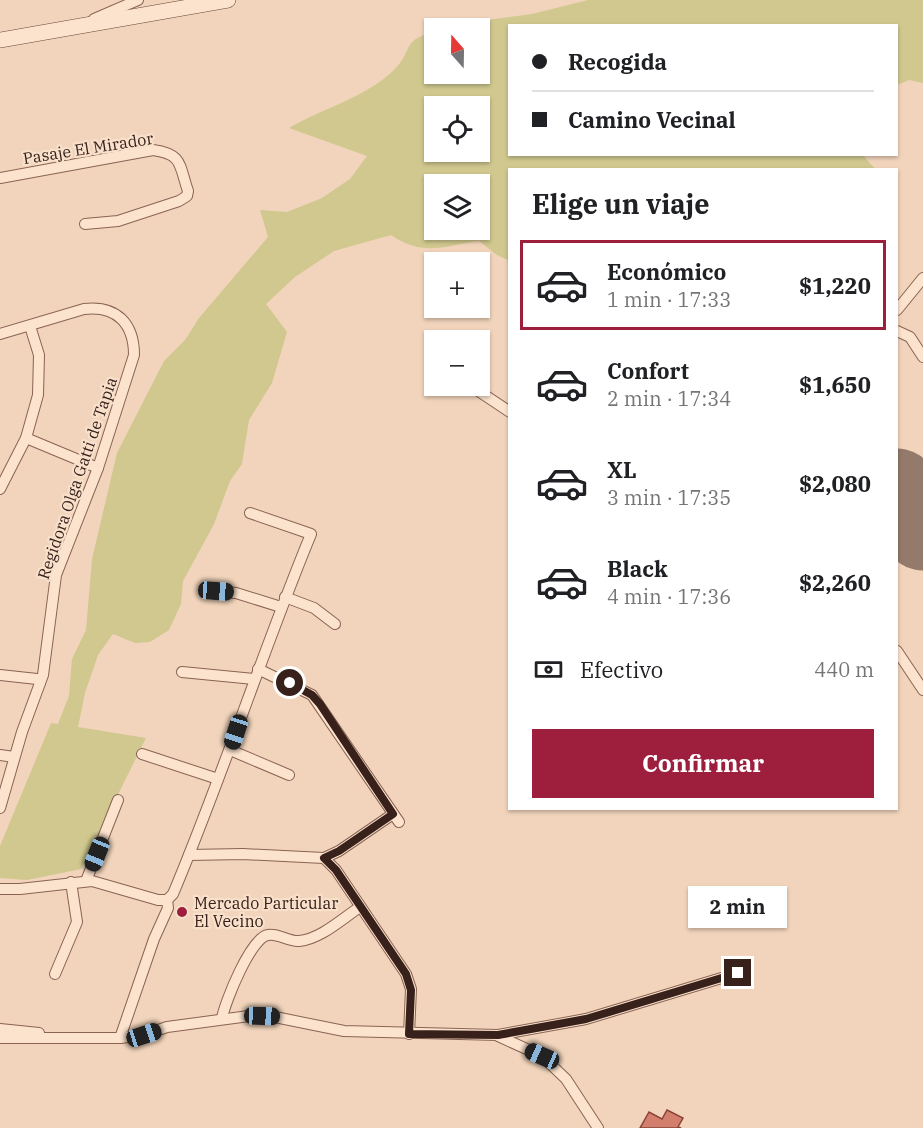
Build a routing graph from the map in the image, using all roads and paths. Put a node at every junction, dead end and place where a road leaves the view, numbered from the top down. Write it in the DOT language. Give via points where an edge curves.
graph roads {
  1 [pos="138,0"];
  2 [pos="228,0"];
  3 [pos="84,23"];
  4 [pos="0,40"];
  5 [pos="0,178"];
  6 [pos="85,224"];
  7 [pos="923,278"];
  8 [pos="898,309"];
  9 [pos="30,326"];
  10 [pos="898,331"];
  11 [pos="0,334"];
  12 [pos="923,357"];
  13 [pos="486,396"];
  14 [pos="508,411"];
  15 [pos="26,438"];
  16 [pos="99,468"];
  17 [pos="0,489"];
  18 [pos="250,513"];
  19 [pos="216,591"];
  20 [pos="283,602"];
  21 [pos="335,624"];
  22 [pos="898,652"];
  23 [pos="182,672"];
  24 [pos="256,674"];
  25 [pos="0,675"];
  26 [pos="40,683"];
  27 [pos="923,690"];
  28 [pos="230,750"];
  29 [pos="142,754"];
  30 [pos="0,755"];
  31 [pos="14,757"];
  32 [pos="289,775"];
  33 [pos="218,779"];
  34 [pos="118,800"];
  35 [pos="0,808"];
  36 [pos="189,855"];
  37 [pos="324,858"];
  38 [pos="86,881"];
  39 [pos="71,882"];
  40 [pos="0,888"];
  41 [pos="167,900"];
  42 [pos="360,907"];
  43 [pos="738,973"];
  44 [pos="55,974"];
  45 [pos="222,1018"];
  46 [pos="0,1029"];
  47 [pos="409,1034"];
  48 [pos="498,1035"];
  49 [pos="0,1038"];
  50 [pos="120,1038"];
  51 [pos="63,1039"];
  52 [pos="598,1128"];
  1 -- 3 [label="street"];
  2 -- 3 [label="street"];
  3 -- 4 [label="street"];
  5 -- 6 [label="street, Pasaje El Mirador" via="153,150 177,158 187,196 118,221"];
  7 -- 8 [label="street"];
  9 -- 11 [label="street"];
  9 -- 15 [label="street" via="40,374"];
  9 -- 16 [label="street, Regidora Olga Gatti de Tapia" via="95,308 105,310 130,328 134,355"];
  10 -- 12 [label="street" via="910,337"];
  13 -- 14 [label="street"];
  15 -- 16 [label="street"];
  15 -- 17 [label="street"];
  16 -- 26 [label="street, Regidora Olga Gatti de Tapia" via="56,575 49,646"];
  18 -- 20 [label="street" via="311,534"];
  19 -- 20 [label="street"];
  20 -- 21 [label="street" via="314,608"];
  20 -- 24 [label="street"];
  22 -- 27 [label="street"];
  23 -- 24 [label="street"];
  24 -- 28 [label="street"];
  24 -- 37 [label="street" via="312,695 396,818"];
  25 -- 26 [label="street" via="37,679"];
  26 -- 31 [label="street, Regidora Olga Gatti de Tapia"];
  28 -- 32 [label="street"];
  28 -- 33 [label="street"];
  29 -- 33 [label="street"];
  30 -- 31 [label="street"];
  31 -- 35 [label="street, Regidora Olga Gatti de Tapia"];
  33 -- 36 [label="street"];
  34 -- 38 [label="street"];
  36 -- 37 [label="street"];
  36 -- 41 [label="street"];
  37 -- 42 [label="street"];
  38 -- 39 [label="street"];
  38 -- 41 [label="street"];
  39 -- 40 [label="street"];
  39 -- 44 [label="street" via="76,922"];
  41 -- 50 [label="street" via="168,908"];
  42 -- 45 [label="street" via="307,939 268,935 261,938 234,985"];
  42 -- 47 [label="street" via="406,974 411,990"];
  43 -- 48 [label="street" via="586,1019"];
  45 -- 47 [label="street" via="275,1017 344,1031"];
  45 -- 50 [label="street"];
  46 -- 51 [label="street" via="26,1030"];
  47 -- 48 [label="street"];
  48 -- 52 [label="street" via="542,1056 566,1079"];
  49 -- 51 [label="street"];
  50 -- 51 [label="street"];
}
